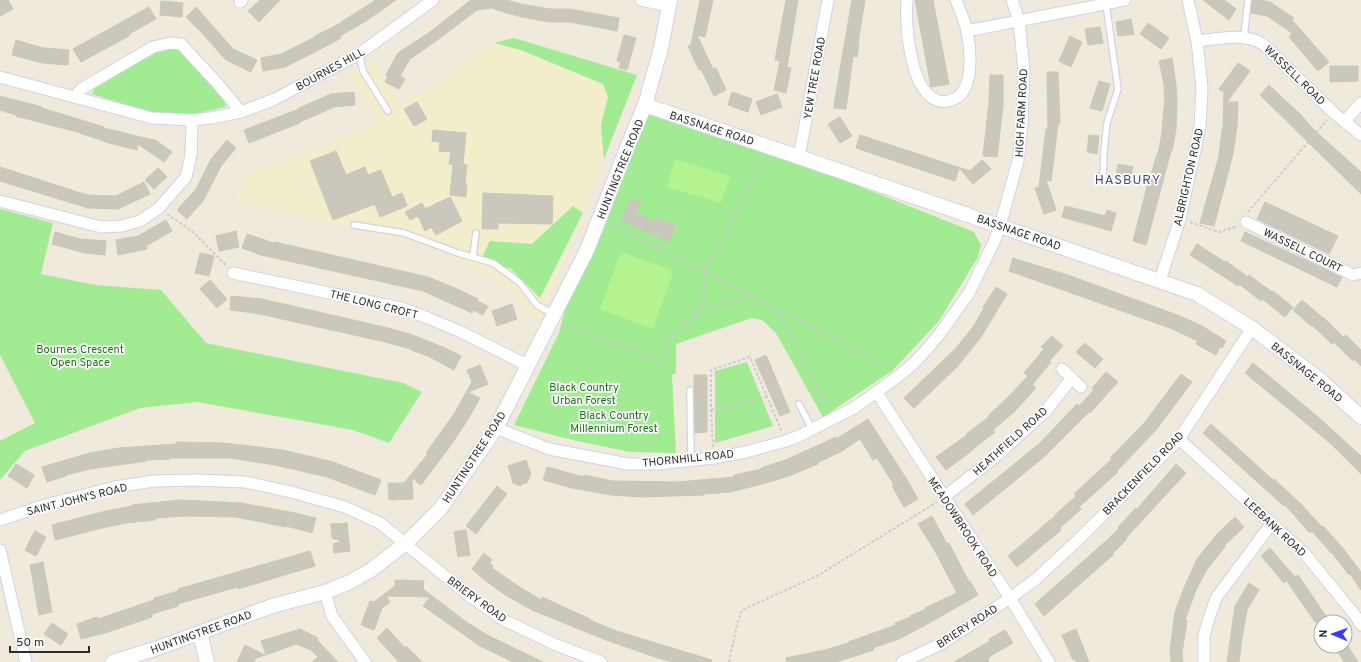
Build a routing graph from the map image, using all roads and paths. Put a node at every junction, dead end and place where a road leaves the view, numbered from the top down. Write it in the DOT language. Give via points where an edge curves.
graph roads {
  1 [pos="433,0"];
  2 [pos="641,0"];
  3 [pos="828,0"];
  4 [pos="907,0"];
  5 [pos="956,0"];
  6 [pos="1012,0"];
  7 [pos="1125,0"];
  8 [pos="1188,0"];
  9 [pos="1248,0"];
  10 [pos="1106,2"];
  11 [pos="670,3"];
  12 [pos="1019,21"];
  13 [pos="967,31"];
  14 [pos="1244,37"];
  15 [pos="1197,41"];
  16 [pos="359,54"];
  17 [pos="0,77"];
  18 [pos="75,97"];
  19 [pos="1361,103"];
  20 [pos="645,106"];
  21 [pos="388,111"];
  22 [pos="241,112"];
  23 [pos="1334,112"];
  24 [pos="192,120"];
  25 [pos="1345,121"];
  26 [pos="1361,135"];
  27 [pos="769,147"];
  28 [pos="799,157"];
  29 [pos="1103,178"];
  30 [pos="0,201"];
  31 [pos="159,208"];
  32 [pos="1180,218"];
  33 [pos="599,219"];
  34 [pos="1244,219"];
  35 [pos="354,225"];
  36 [pos="1000,226"];
  37 [pos="476,233"];
  38 [pos="473,256"];
  39 [pos="706,271"];
  40 [pos="233,273"];
  41 [pos="1361,273"];
  42 [pos="1160,280"];
  43 [pos="751,295"];
  44 [pos="777,309"];
  45 [pos="694,316"];
  46 [pos="552,318"];
  47 [pos="1252,328"];
  48 [pos="528,366"];
  49 [pos="1062,369"];
  50 [pos="900,375"];
  51 [pos="1071,379"];
  52 [pos="1081,387"];
  53 [pos="690,390"];
  54 [pos="877,393"];
  55 [pos="767,397"];
  56 [pos="799,404"];
  57 [pos="711,410"];
  58 [pos="1361,417"];
  59 [pos="834,418"];
  60 [pos="496,428"];
  61 [pos="812,429"];
  62 [pos="1178,439"];
  63 [pos="786,441"];
  64 [pos="714,458"];
  65 [pos="691,460"];
  66 [pos="944,497"];
  67 [pos="0,520"];
  68 [pos="1272,523"];
  69 [pos="406,543"];
  70 [pos="0,550"];
  71 [pos="325,592"];
  72 [pos="1010,598"];
  73 [pos="1361,625"];
  74 [pos="200,633"];
  75 [pos="26,662"];
  76 [pos="113,662"];
  77 [pos="207,662"];
  78 [pos="365,662"];
  79 [pos="601,662"];
  80 [pos="729,662"];
  81 [pos="902,662"];
  82 [pos="1049,662"];
  83 [pos="1204,662"];
  1 -- 16 [label="street, BOURNES HILL"];
  2 -- 11 [label="street"];
  3 -- 28 [label="street, YEW TREE ROAD"];
  4 -- 13 [label="street" via="906,26 916,72 920,84 934,100 950,101 965,91 970,52"];
  5 -- 13 [label="street"];
  6 -- 12 [label="street, HIGH FARM ROAD"];
  7 -- 10 [label="street"];
  8 -- 15 [label="street, ALBRIGHTON ROAD"];
  9 -- 14 [label="lane"];
  10 -- 12 [label="street"];
  10 -- 29 [label="lane" via="1118,89 1107,123"];
  11 -- 20 [label="street, HUNTINGTREE ROAD"];
  12 -- 13 [label="street"];
  12 -- 36 [label="street, HIGH FARM ROAD" via="1024,70 1022,126 1018,161"];
  14 -- 15 [label="street, WASSELL ROAD"];
  14 -- 23 [label="street, WASSELL ROAD" via="1263,44"];
  15 -- 32 [label="street, ALBRIGHTON ROAD" via="1202,88 1200,127"];
  16 -- 21 [label="lane" via="363,71"];
  16 -- 22 [label="street, BOURNES HILL" via="275,99"];
  17 -- 18 [label="street, BOURNES HILL"];
  18 -- 22 [label="street" via="81,89 153,47 171,43 181,44"];
  18 -- 24 [label="street, BOURNES HILL" via="152,118"];
  19 -- 25 [label="street"];
  20 -- 27 [label="street, BASSNAGE ROAD"];
  20 -- 33 [label="street, HUNTINGTREE ROAD"];
  22 -- 24 [label="street, BOURNES HILL"];
  23 -- 25 [label="street, WASSELL ROAD"];
  23 -- 34 [label="path"];
  24 -- 31 [label="street" via="191,155 186,176"];
  25 -- 26 [label="street, WASSELL ROAD"];
  27 -- 28 [label="street, BASSNAGE ROAD"];
  27 -- 39 [label="path"];
  28 -- 36 [label="street, BASSNAGE ROAD"];
  30 -- 31 [label="street" via="102,227 122,226 140,221"];
  31 -- 40 [label="path" via="193,232"];
  32 -- 34 [label="path" via="1218,232 1235,227"];
  32 -- 42 [label="street, ALBRIGHTON ROAD"];
  33 -- 39 [label="path"];
  33 -- 46 [label="street, HUNTINGTREE ROAD" via="587,250"];
  34 -- 41 [label="street, WASSELL COURT" via="1354,275"];
  35 -- 38 [label="lane" via="404,234"];
  36 -- 42 [label="street, BASSNAGE ROAD"];
  36 -- 50 [label="street, THORNHILL ROAD" via="969,293 927,349"];
  37 -- 38 [label="lane"];
  38 -- 46 [label="lane" via="493,263 519,282 537,305"];
  39 -- 43 [label="path"];
  39 -- 45 [label="path" via="703,297"];
  40 -- 48 [label="street, THE LONG CROFT" via="401,308 461,332"];
  42 -- 47 [label="street, BASSNAGE ROAD" via="1197,294"];
  43 -- 44 [label="path"];
  43 -- 45 [label="path" via="706,309"];
  44 -- 50 [label="path"];
  44 -- 59 [label="path"];
  45 -- 46 [label="path" via="680,329 661,361"];
  46 -- 48 [label="street, HUNTINGTREE ROAD"];
  47 -- 58 [label="street, BASSNAGE ROAD" via="1319,379"];
  47 -- 62 [label="street, BRACKENFIELD ROAD"];
  48 -- 60 [label="street, HUNTINGTREE ROAD"];
  49 -- 51 [label="street"];
  50 -- 54 [label="street, THORNHILL ROAD"];
  51 -- 52 [label="street"];
  51 -- 66 [label="street, HEATHFIELD ROAD" via="1046,411 994,458"];
  53 -- 65 [label="lane"];
  54 -- 59 [label="street, THORNHILL ROAD"];
  54 -- 66 [label="street, MEADOWBROOK ROAD"];
  55 -- 57 [label="path"];
  55 -- 57 [label="path" via="750,357 711,370"];
  55 -- 63 [label="path"];
  56 -- 61 [label="lane"];
  57 -- 64 [label="path"];
  59 -- 61 [label="street, THORNHILL ROAD"];
  60 -- 65 [label="street, THORNHILL ROAD" via="550,449 628,464"];
  60 -- 69 [label="street, HUNTINGTREE ROAD" via="441,508"];
  61 -- 63 [label="street, THORNHILL ROAD"];
  62 -- 68 [label="street, LEEBANK ROAD"];
  62 -- 72 [label="street, BRACKENFIELD ROAD" via="1078,540 1036,579"];
  63 -- 64 [label="street, THORNHILL ROAD"];
  64 -- 65 [label="street, THORNHILL ROAD"];
  66 -- 72 [label="street, MEADOWBROOK ROAD"];
  66 -- 80 [label="path" via="817,576 742,610"];
  67 -- 69 [label="street, SAINT JOHN'S ROAD" via="45,505 115,487 154,481 246,482 345,507 380,522"];
  68 -- 73 [label="street, LEEBANK ROAD" via="1305,554"];
  68 -- 83 [label="street" via="1216,598 1204,636"];
  69 -- 71 [label="street, HUNTINGTREE ROAD" via="371,570"];
  69 -- 79 [label="street, BRIERY ROAD" via="468,595 502,619 554,644"];
  70 -- 75 [label="street"];
  71 -- 74 [label="street, HUNTINGTREE ROAD" via="272,606"];
  71 -- 78 [label="street" via="332,616"];
  72 -- 81 [label="street, BRIERY ROAD" via="943,643"];
  72 -- 82 [label="street, MEADOWBROOK ROAD"];
  74 -- 76 [label="street, HUNTINGTREE ROAD"];
  74 -- 77 [label="street"];
}
